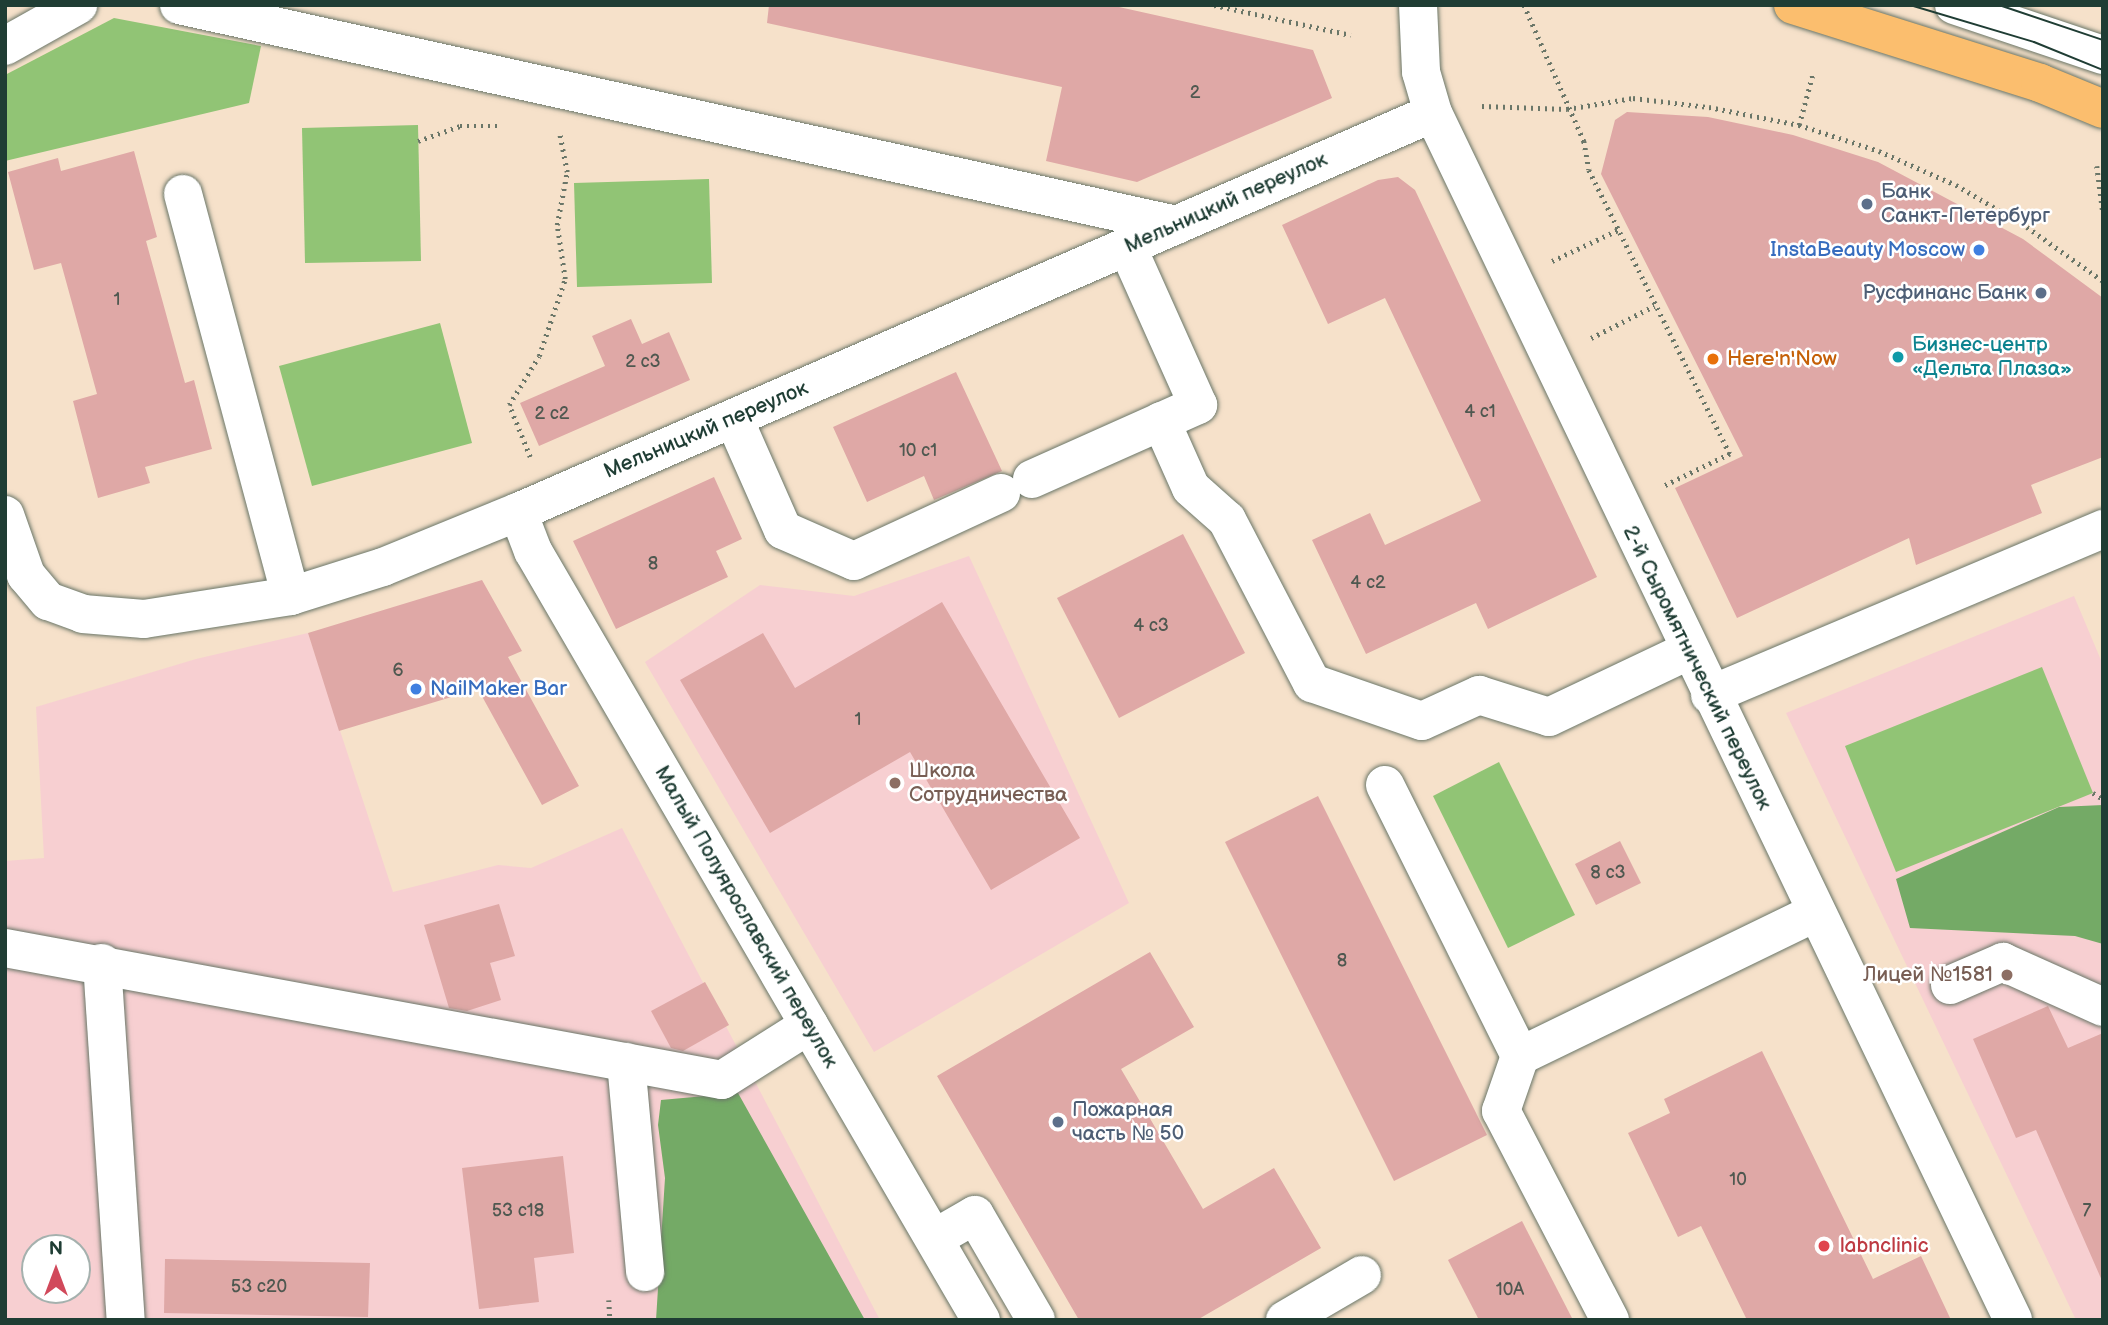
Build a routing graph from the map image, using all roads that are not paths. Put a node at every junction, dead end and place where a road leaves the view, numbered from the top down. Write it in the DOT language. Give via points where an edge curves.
graph roads {
  1 [pos="78,5"];
  2 [pos="179,5"];
  3 [pos="1418,5"];
  4 [pos="1793,5"];
  5 [pos="1954,5"];
  6 [pos="5,46"];
  7 [pos="2103,55"];
  8 [pos="2103,109"];
  9 [pos="1433,113"];
  10 [pos="183,194"];
  11 [pos="1176,225"];
  12 [pos="1127,246"];
  13 [pos="734,419"];
  14 [pos="1161,421"];
  15 [pos="518,512"];
  16 [pos="2103,529"];
  17 [pos="8,539"];
  18 [pos="291,596"];
  19 [pos="1688,651"];
  20 [pos="1710,695"];
  21 [pos="1385,785"];
  22 [pos="1815,913"];
  23 [pos="5,948"];
  24 [pos="102,963"];
  25 [pos="1950,985"];
  26 [pos="2103,1007"];
  27 [pos="809,1025"];
  28 [pos="1520,1056"];
  29 [pos="626,1062"];
  30 [pos="935,1238"];
  31 [pos="645,1272"];
  32 [pos="1362,1275"];
  33 [pos="126,1320"];
  34 [pos="981,1320"];
  35 [pos="1036,1320"];
  36 [pos="1285,1320"];
  37 [pos="1610,1320"];
  38 [pos="2013,1320"];
  1 -- 6 [label="street"];
  2 -- 11 [label="street"];
  3 -- 9 [label="street, 2-й Сыромятнический переулок" via="1421,72"];
  4 -- 8 [label="main road" via="2040,83"];
  5 -- 7 [label="street"];
  9 -- 11 [label="street, Мельницкий переулок"];
  9 -- 19 [label="street, 2-й Сыромятнический переулок"];
  10 -- 18 [label="street"];
  11 -- 12 [label="street, Мельницкий переулок"];
  12 -- 13 [label="street, Мельницкий переулок"];
  12 -- 14 [label="street" via="1198,405"];
  13 -- 14 [label="street" via="783,530 854,561"];
  13 -- 15 [label="street, Мельницкий переулок"];
  14 -- 19 [label="street" via="1191,488 1227,520 1312,683 1422,721 1479,695 1549,717"];
  15 -- 18 [label="street, Мельницкий переулок" via="383,567"];
  15 -- 27 [label="street, Малый Полуярославский переулок" via="533,551"];
  16 -- 20 [label="street"];
  17 -- 18 [label="street, Мельницкий переулок" via="26,575 48,601 83,614 144,620"];
  19 -- 20 [label="street, 2-й Сыромятнический переулок"];
  20 -- 22 [label="street, 2-й Сыромятнический переулок"];
  21 -- 28 [label="street"];
  22 -- 28 [label="street"];
  22 -- 38 [label="street, 2-й Сыромятнический переулок"];
  23 -- 24 [label="street"];
  24 -- 29 [label="street"];
  24 -- 33 [label="street"];
  25 -- 26 [label="street" via="2003,961"];
  27 -- 29 [label="street" via="722,1080"];
  27 -- 30 [label="street, Малый Полуярославский переулок"];
  28 -- 37 [label="street" via="1501,1111"];
  29 -- 31 [label="street"];
  30 -- 34 [label="street, Малый Полуярославский переулок"];
  30 -- 35 [label="street" via="975,1215"];
  32 -- 36 [label="street"];
}
